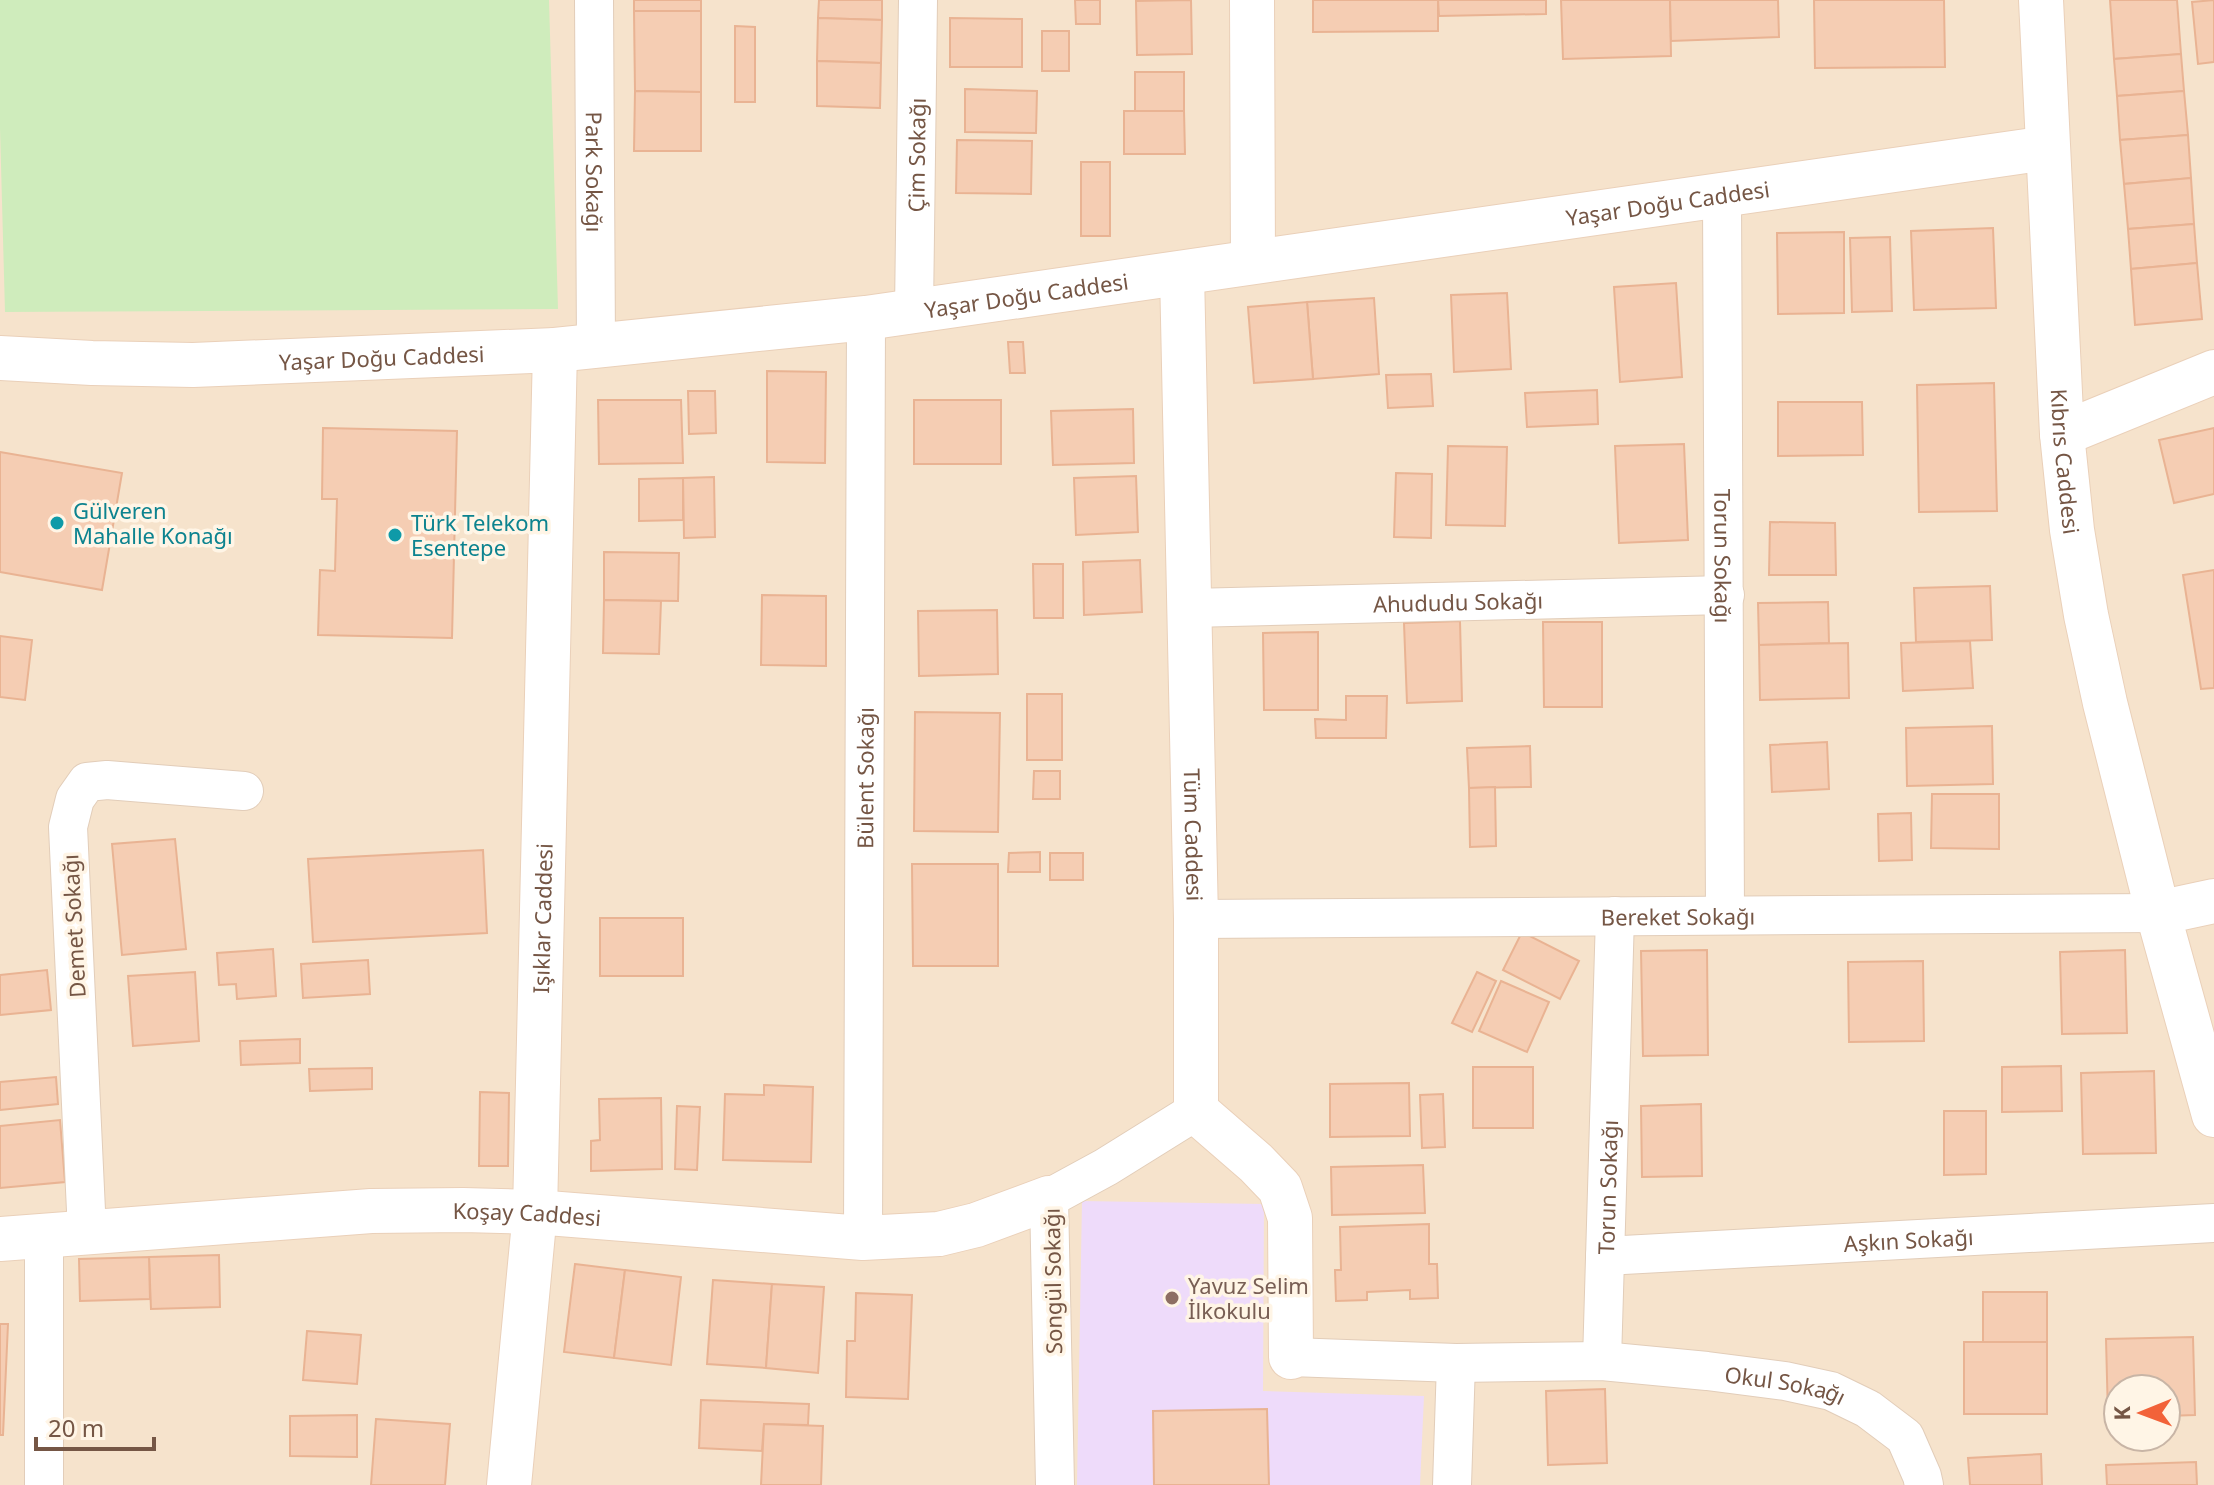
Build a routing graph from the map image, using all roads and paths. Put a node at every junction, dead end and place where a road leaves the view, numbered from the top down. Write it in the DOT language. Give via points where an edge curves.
graph roads {
  1 [pos="594,0"];
  2 [pos="918,0"];
  3 [pos="1252,0"];
  4 [pos="2041,0"];
  5 [pos="2047,148"];
  6 [pos="1722,196"];
  7 [pos="1253,261"];
  8 [pos="1182,273"];
  9 [pos="914,311"];
  10 [pos="866,318"];
  11 [pos="575,348"];
  12 [pos="0,358"];
  13 [pos="2214,372"];
  14 [pos="2062,434"];
  15 [pos="1725,595"];
  16 [pos="1190,608"];
  17 [pos="244,791"];
  18 [pos="2214,901"];
  19 [pos="2158,913"];
  20 [pos="1725,915"];
  21 [pos="1615,916"];
  22 [pos="1196,919"];
  23 [pos="1196,1111"];
  24 [pos="2214,1115"];
  25 [pos="1049,1198"];
  26 [pos="535,1212"];
  27 [pos="2214,1223"];
  28 [pos="87,1232"];
  29 [pos="44,1235"];
  30 [pos="863,1238"];
  31 [pos="0,1239"];
  32 [pos="1605,1256"];
  33 [pos="1291,1357"];
  34 [pos="1602,1361"];
  35 [pos="1456,1363"];
  36 [pos="44,1485"];
  37 [pos="509,1485"];
  38 [pos="1055,1485"];
  39 [pos="1452,1485"];
  40 [pos="1924,1485"];
  1 -- 11 [label="street, Park Sokağı"];
  2 -- 9 [label="street, Çim Sokağı"];
  3 -- 7 [label="street"];
  4 -- 5 [label="street, Kıbrıs Caddesi"];
  5 -- 6 [label="street, Yaşar Doğu Caddesi"];
  5 -- 14 [label="street, Kıbrıs Caddesi"];
  6 -- 7 [label="street, Yaşar Doğu Caddesi"];
  6 -- 15 [label="street, Torun Sokağı"];
  7 -- 8 [label="street, Yaşar Doğu Caddesi"];
  8 -- 9 [label="street, Yaşar Doğu Caddesi"];
  8 -- 16 [label="street, Tüm Caddesi"];
  9 -- 10 [label="street, Yaşar Doğu Caddesi"];
  10 -- 11 [label="street, Yaşar Doğu Caddesi"];
  10 -- 30 [label="street, Bülent Sokağı"];
  11 -- 12 [label="street, Yaşar Doğu Caddesi" via="193,365"];
  11 -- 26 [label="street, Işıklar Caddesi"];
  13 -- 14 [label="street"];
  14 -- 19 [label="street, Kıbrıs Caddesi" via="2086,615"];
  15 -- 16 [label="street, Ahududu Sokağı"];
  15 -- 20 [label="street, Torun Sokağı"];
  16 -- 22 [label="street, Tüm Caddesi"];
  17 -- 28 [label="street, Demet Sokağı" via="107,780 87,782 75,799 68,827"];
  18 -- 19 [label="street"];
  19 -- 20 [label="street, Bereket Sokağı"];
  19 -- 24 [label="street, Kıbrıs Caddesi"];
  20 -- 21 [label="street, Bereket Sokağı"];
  21 -- 22 [label="street, Bereket Sokağı"];
  21 -- 32 [label="street, Torun Sokağı"];
  22 -- 23 [label="street, Tüm Caddesi"];
  23 -- 25 [label="street, Songül Sokağı"];
  23 -- 33 [label="street" via="1280,1188 1290,1218"];
  25 -- 30 [label="street, Koşay Caddesi" via="939,1234"];
  25 -- 38 [label="street, Songül Sokağı"];
  26 -- 28 [label="street, Koşay Caddesi" via="371,1211"];
  26 -- 30 [label="street, Koşay Caddesi"];
  26 -- 37 [label="street, Işıklar Caddesi"];
  27 -- 32 [label="street, Aşkın Sokağı"];
  28 -- 29 [label="street, Koşay Caddesi"];
  29 -- 31 [label="street, Koşay Caddesi"];
  29 -- 36 [label="street"];
  32 -- 34 [label="street, Torun Sokağı"];
  33 -- 35 [label="street"];
  34 -- 35 [label="street"];
  34 -- 40 [label="street, Okul Sokağı" via="1831,1391 1868,1409 1905,1437"];
  35 -- 39 [label="street"];
}
